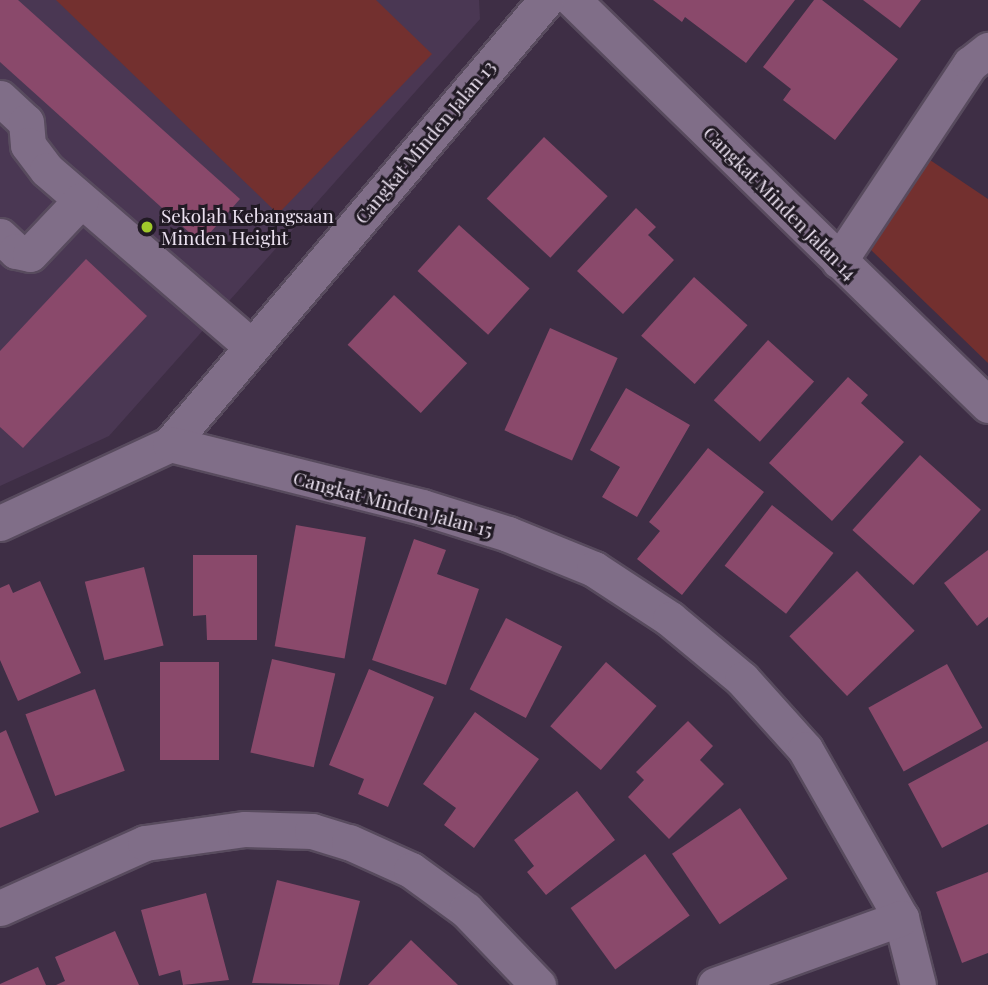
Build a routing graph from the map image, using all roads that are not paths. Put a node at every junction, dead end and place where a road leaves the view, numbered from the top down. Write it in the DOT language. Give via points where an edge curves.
graph roads {
  1 [pos="546,0"];
  2 [pos="573,0"];
  3 [pos="988,50"];
  4 [pos="0,97"];
  5 [pos="81,200"];
  6 [pos="0,236"];
  7 [pos="839,261"];
  8 [pos="251,346"];
  9 [pos="988,405"];
  10 [pos="170,444"];
  11 [pos="0,523"];
  12 [pos="0,908"];
  13 [pos="901,918"];
  14 [pos="538,985"];
  15 [pos="715,985"];
  16 [pos="918,985"];
  1 -- 8 [label="street, Cangkat Minden Jalan 13"];
  2 -- 7 [label="street, Cangkat Minden Jalan 14"];
  3 -- 7 [label="street" via="970,64"];
  4 -- 5 [label="street" via="26,122 34,157"];
  5 -- 6 [label="street" via="30,254 16,251"];
  5 -- 8 [label="street"];
  7 -- 9 [label="street, Cangkat Minden Jalan 14"];
  8 -- 10 [label="street, Cangkat Minden Jalan 13"];
  10 -- 11 [label="street"];
  10 -- 13 [label="street, Cangkat Minden Jalan 15" via="422,507 508,534 594,569 670,620 742,679 805,749"];
  12 -- 14 [label="street" via="145,843 245,829 312,831 411,870 466,910"];
  13 -- 15 [label="street"];
  13 -- 16 [label="street, Cangkat Minden Jalan 15"];
}
